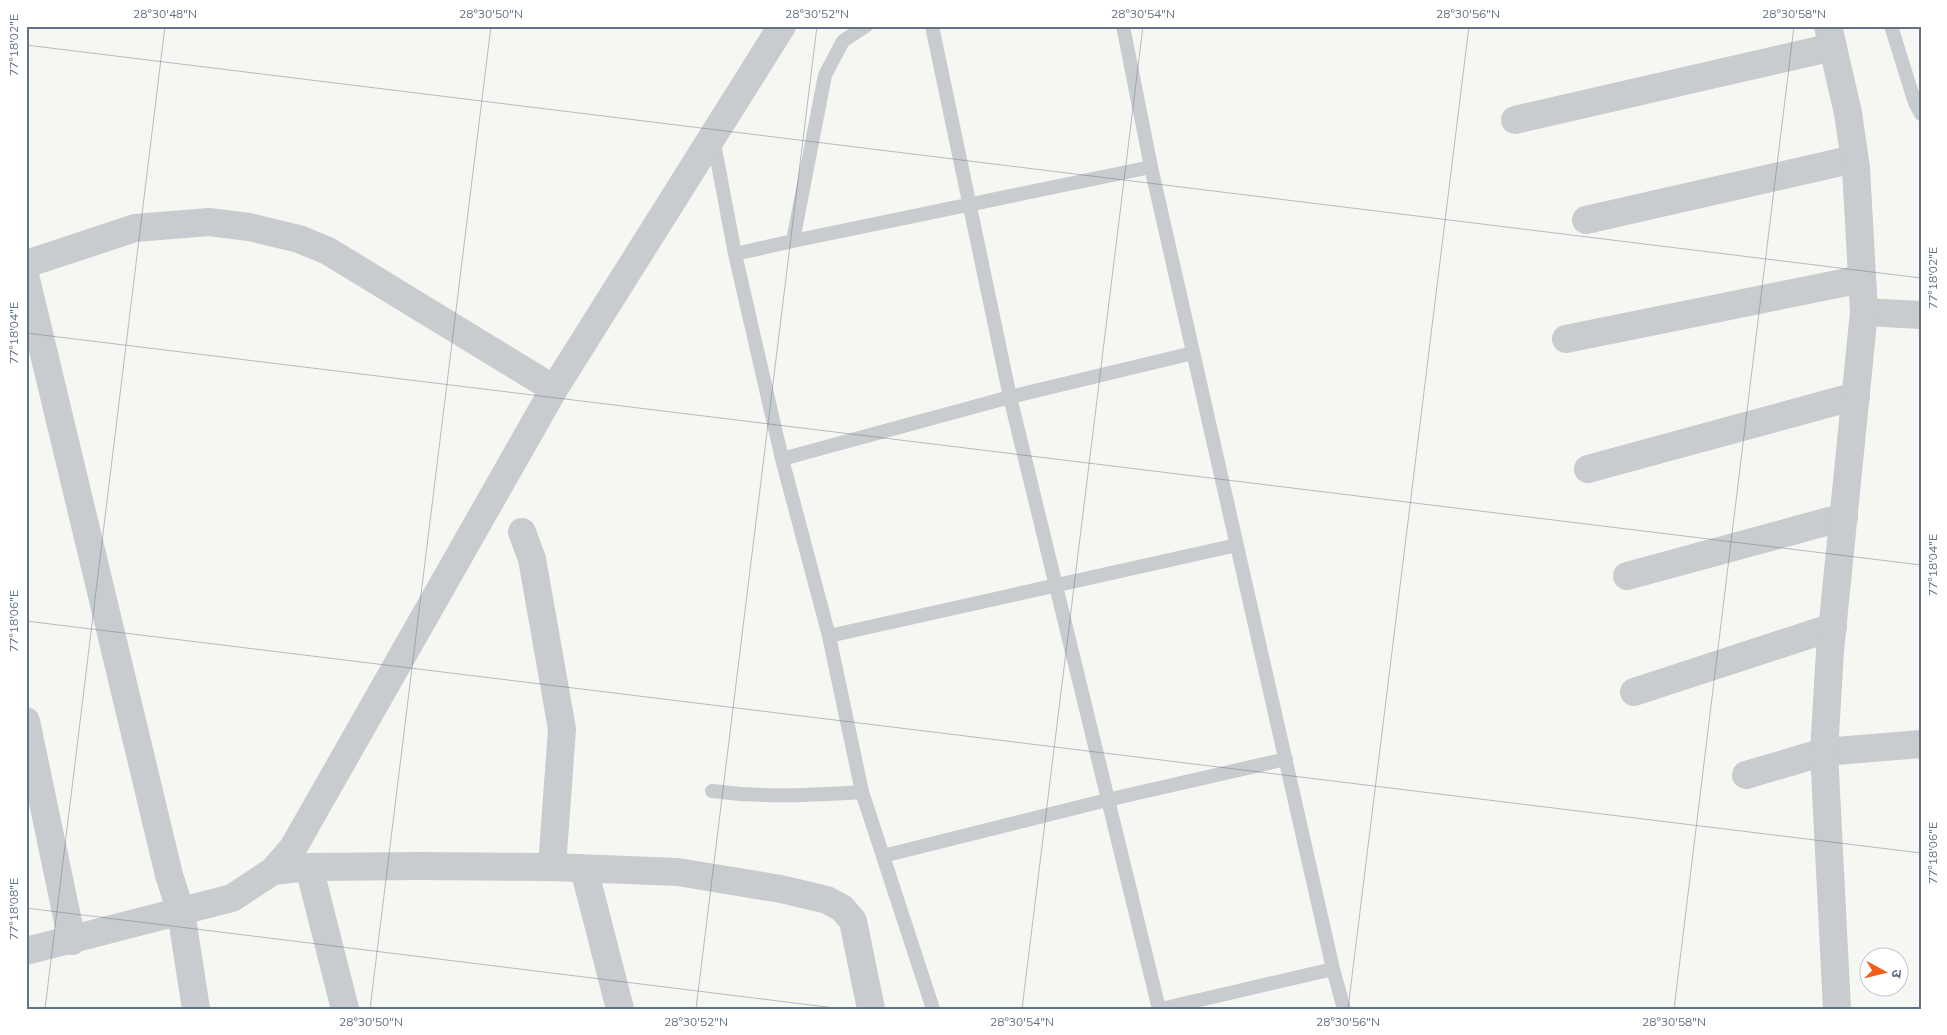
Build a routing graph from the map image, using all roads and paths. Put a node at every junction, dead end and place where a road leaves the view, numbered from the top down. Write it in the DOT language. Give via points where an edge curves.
graph roads {
  1 [pos="782,26"];
  2 [pos="866,26"];
  3 [pos="932,26"];
  4 [pos="1122,26"];
  5 [pos="1891,26"];
  6 [pos="1831,37"];
  7 [pos="1921,114"];
  8 [pos="1515,120"];
  9 [pos="712,135"];
  10 [pos="1854,159"];
  11 [pos="1151,167"];
  12 [pos="971,204"];
  13 [pos="1586,220"];
  14 [pos="793,241"];
  15 [pos="735,254"];
  16 [pos="26,264"];
  17 [pos="26,279"];
  18 [pos="1862,279"];
  19 [pos="1864,312"];
  20 [pos="1921,315"];
  21 [pos="1566,339"];
  22 [pos="1194,353"];
  23 [pos="554,389"];
  24 [pos="1856,396"];
  25 [pos="1010,397"];
  26 [pos="782,459"];
  27 [pos="1588,469"];
  28 [pos="1844,517"];
  29 [pos="522,532"];
  30 [pos="1237,545"];
  31 [pos="1626,576"];
  32 [pos="1056,586"];
  33 [pos="1833,627"];
  34 [pos="828,636"];
  35 [pos="1634,692"];
  36 [pos="26,721"];
  37 [pos="1921,744"];
  38 [pos="1824,752"];
  39 [pos="1286,759"];
  40 [pos="1746,776"];
  41 [pos="712,791"];
  42 [pos="862,792"];
  43 [pos="1108,800"];
  44 [pos="883,856"];
  45 [pos="309,867"];
  46 [pos="552,867"];
  47 [pos="584,868"];
  48 [pos="273,871"];
  49 [pos="181,912"];
  50 [pos="72,941"];
  51 [pos="26,952"];
  52 [pos="1333,969"];
  53 [pos="196,1009"];
  54 [pos="345,1009"];
  55 [pos="620,1009"];
  56 [pos="870,1009"];
  57 [pos="933,1009"];
  58 [pos="1160,1009"];
  59 [pos="1344,1009"];
  60 [pos="1837,1009"];
  1 -- 9 [label="street"];
  2 -- 14 [label="lane" via="843,41 825,75"];
  3 -- 12 [label="lane"];
  4 -- 11 [label="lane"];
  5 -- 7 [label="lane"];
  6 -- 8 [label="street"];
  6 -- 10 [label="street" via="1848,113"];
  9 -- 15 [label="lane"];
  9 -- 23 [label="street"];
  10 -- 13 [label="street"];
  10 -- 18 [label="street"];
  11 -- 12 [label="lane"];
  11 -- 22 [label="lane"];
  12 -- 14 [label="lane"];
  12 -- 25 [label="lane"];
  14 -- 15 [label="lane"];
  15 -- 26 [label="lane"];
  16 -- 23 [label="street" via="135,228 209,222 299,239 328,251"];
  17 -- 49 [label="street" via="169,875"];
  18 -- 19 [label="street"];
  18 -- 21 [label="street"];
  19 -- 20 [label="street"];
  19 -- 24 [label="street"];
  22 -- 25 [label="lane"];
  22 -- 30 [label="lane"];
  23 -- 48 [label="street" via="293,848"];
  24 -- 27 [label="street"];
  24 -- 28 [label="street"];
  25 -- 26 [label="lane"];
  25 -- 32 [label="lane"];
  26 -- 34 [label="lane"];
  28 -- 31 [label="street"];
  28 -- 33 [label="street"];
  29 -- 46 [label="street" via="532,559 562,729"];
  30 -- 32 [label="lane"];
  30 -- 39 [label="lane"];
  32 -- 34 [label="lane"];
  32 -- 43 [label="lane"];
  33 -- 35 [label="street"];
  33 -- 38 [label="street"];
  34 -- 42 [label="lane"];
  36 -- 50 [label="street"];
  37 -- 38 [label="street"];
  38 -- 40 [label="street"];
  38 -- 60 [label="street"];
  39 -- 43 [label="lane"];
  39 -- 52 [label="lane"];
  41 -- 42 [label="lane" via="791,797"];
  42 -- 44 [label="lane"];
  43 -- 44 [label="lane"];
  43 -- 58 [label="lane"];
  44 -- 57 [label="lane"];
  45 -- 46 [label="street"];
  45 -- 48 [label="street"];
  45 -- 54 [label="street"];
  46 -- 47 [label="street"];
  47 -- 55 [label="street"];
  47 -- 56 [label="street" via="678,872 780,888 827,900 842,908 853,921"];
  48 -- 49 [label="street" via="232,898"];
  49 -- 50 [label="street"];
  49 -- 53 [label="street"];
  50 -- 51 [label="street"];
  52 -- 58 [label="lane"];
  52 -- 59 [label="lane"];
}
